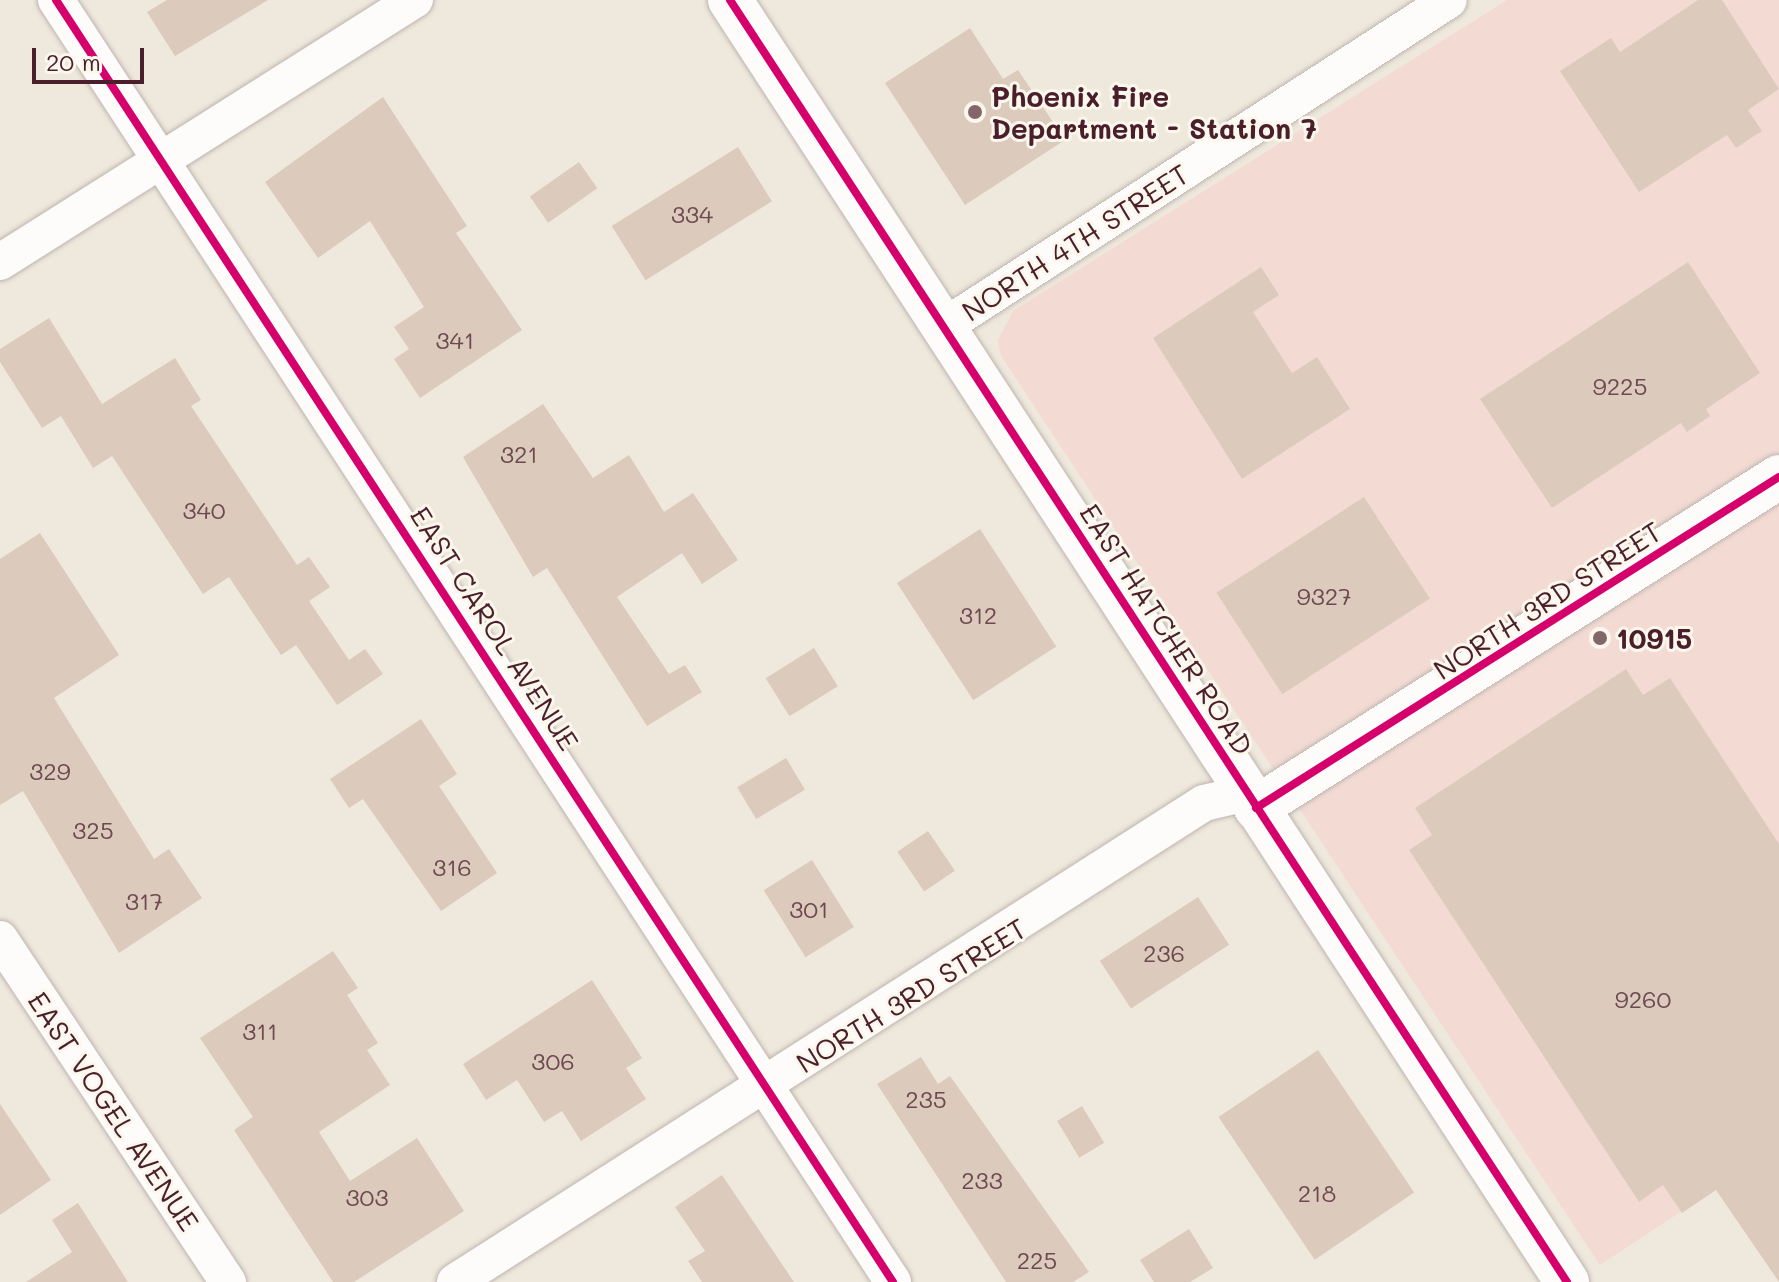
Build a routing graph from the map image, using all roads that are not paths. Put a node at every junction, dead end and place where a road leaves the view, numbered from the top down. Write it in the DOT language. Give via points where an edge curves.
graph roads {
  1 [pos="56,0"];
  2 [pos="415,0"];
  3 [pos="730,0"];
  4 [pos="1449,0"];
  5 [pos="162,162"];
  6 [pos="0,262"];
  7 [pos="943,327"];
  8 [pos="1779,477"];
  9 [pos="1251,800"];
  10 [pos="0,939"];
  11 [pos="766,1087"];
  12 [pos="228,1282"];
  13 [pos="455,1282"];
  14 [pos="893,1282"];
  15 [pos="1567,1282"];
  1 -- 5 [label="street, EAST CAROL AVENUE"];
  2 -- 5 [label="street"];
  3 -- 7 [label="street, EAST HATCHER ROAD"];
  4 -- 7 [label="street, NORTH 4TH STREET"];
  5 -- 6 [label="street"];
  5 -- 11 [label="street, EAST CAROL AVENUE"];
  7 -- 9 [label="street, EAST HATCHER ROAD"];
  8 -- 9 [label="street, NORTH 3RD STREET"];
  9 -- 11 [label="street, NORTH 3RD STREET" via="1204,803"];
  9 -- 15 [label="street, EAST HATCHER ROAD"];
  10 -- 12 [label="street, EAST VOGEL AVENUE"];
  11 -- 13 [label="street, NORTH 3RD STREET"];
  11 -- 14 [label="street, EAST CAROL AVENUE"];
}
